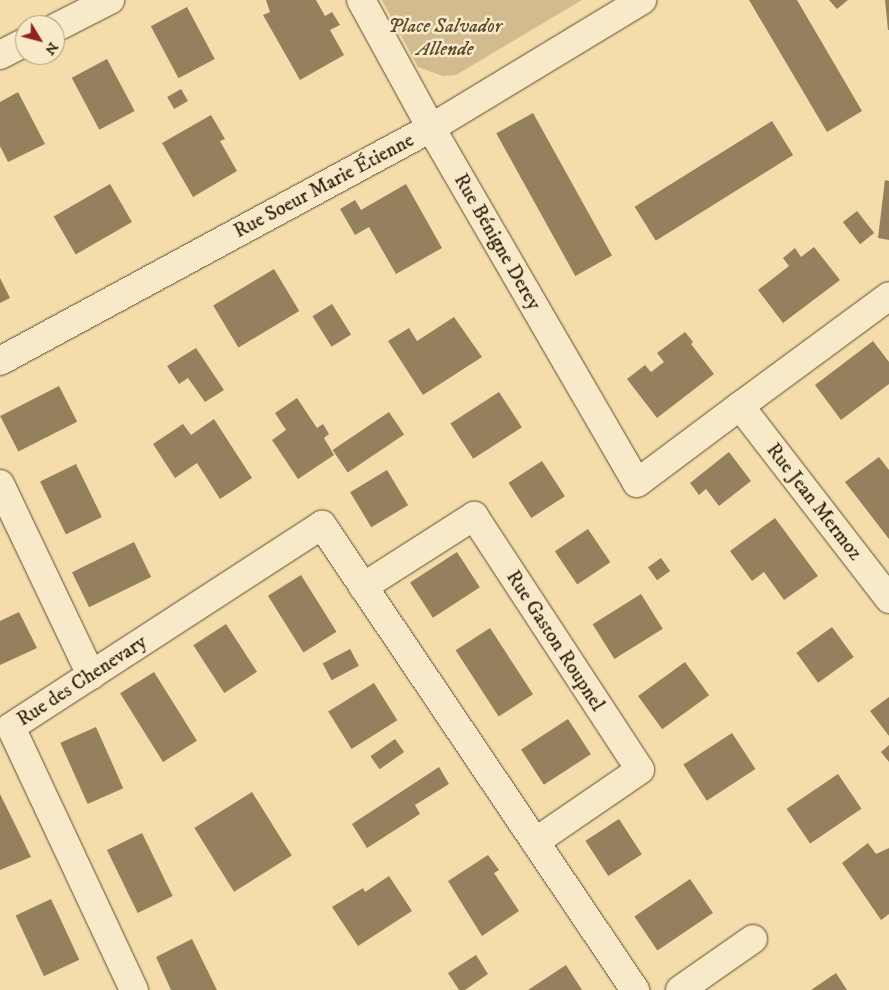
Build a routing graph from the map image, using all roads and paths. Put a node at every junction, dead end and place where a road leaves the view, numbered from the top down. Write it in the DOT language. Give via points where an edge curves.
graph roads {
  1 [pos="110,0"];
  2 [pos="361,0"];
  3 [pos="642,0"];
  4 [pos="65,23"];
  5 [pos="15,47"];
  6 [pos="0,55"];
  7 [pos="431,128"];
  8 [pos="889,296"];
  9 [pos="0,361"];
  10 [pos="740,406"];
  11 [pos="0,484"];
  12 [pos="363,587"];
  13 [pos="889,599"];
  14 [pos="91,675"];
  15 [pos="535,842"];
  16 [pos="753,939"];
  17 [pos="134,990"];
  18 [pos="635,990"];
  19 [pos="680,990"];
  1 -- 4 [label="street"];
  2 -- 7 [label="street, Rue Bénigne Derey"];
  3 -- 7 [label="street, Rue Soeur Marie Étienne"];
  5 -- 6 [label="street"];
  7 -- 9 [label="street, Rue Soeur Marie Étienne"];
  7 -- 10 [label="street, Rue Bénigne Derey" via="638,483"];
  8 -- 10 [label="street"];
  10 -- 13 [label="street, Rue Jean Mermoz"];
  11 -- 14 [label="street"];
  12 -- 14 [label="street, Rue des Chenevary" via="322,525"];
  12 -- 15 [label="street"];
  12 -- 15 [label="street, Rue Gaston Roupnel" via="474,516 640,770"];
  14 -- 17 [label="street, Rue des Chenevary" via="11,727"];
  15 -- 18 [label="street"];
  16 -- 19 [label="street"];
}
